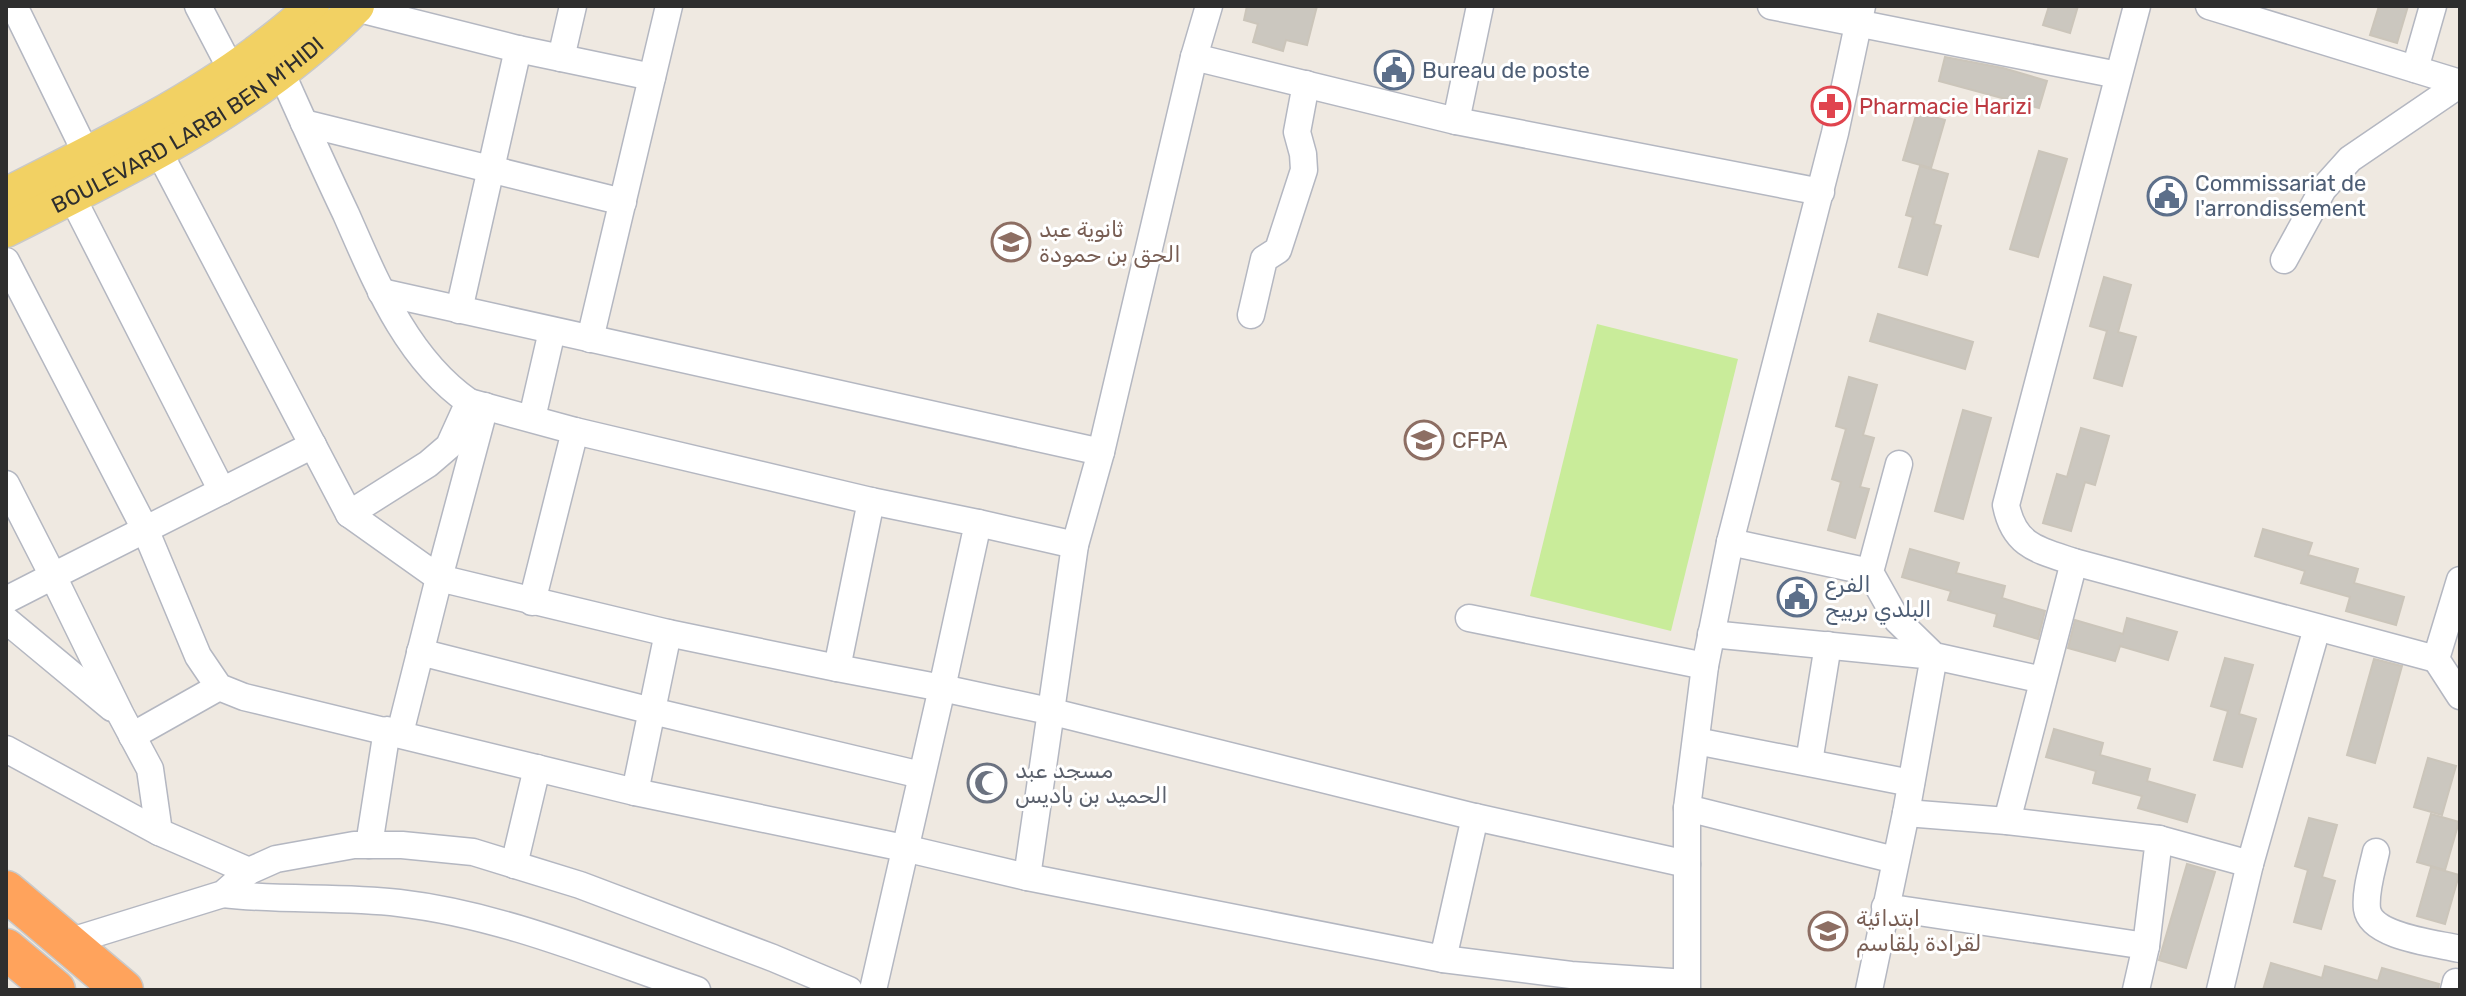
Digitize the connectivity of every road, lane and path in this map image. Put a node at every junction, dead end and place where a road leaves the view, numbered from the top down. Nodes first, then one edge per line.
1 (14, 6) edge
2 (198, 6) edge
3 (312, 6) edge
4 (573, 6) edge
5 (669, 6) edge
6 (1209, 6) edge
7 (1480, 6) edge
8 (1771, 6) edge
9 (2137, 6) edge
10 (2209, 6) edge
11 (2433, 6) edge
12 (356, 7) edge
13 (1859, 15) edge
14 (518, 49) junction
15 (1194, 57) junction
16 (561, 58) junction
17 (2415, 69) junction
18 (232, 71) junction
19 (282, 74) junction
20 (2118, 75) junction
21 (652, 77) junction
22 (1306, 84) junction
23 (2460, 84) edge
24 (1456, 121) junction
25 (304, 123) junction
26 (152, 137) junction
27 (86, 153) junction
28 (491, 169) junction
29 (1821, 192) junction
30 (6, 195) edge
31 (72, 197) junction
32 (623, 202) junction
33 (6, 230) edge
34 (2284, 260) dead end
35 (6, 261) edge
36 (381, 292) junction
37 (459, 310) junction
38 (1251, 315) dead end
39 (552, 331) junction
40 (590, 339) junction
41 (477, 404) junction
42 (532, 418) junction
43 (575, 431) junction
44 (313, 445) junction
45 (1101, 452) junction
46 (1899, 464) dead end
47 (6, 484) edge
48 (222, 491) junction
49 (871, 501) junction
50 (349, 514) junction
51 (978, 523) junction
52 (145, 529) junction
53 (1730, 542) junction
54 (1075, 545) junction
55 (2074, 562) junction
56 (1870, 572) junction
57 (53, 576) junction
58 (439, 578) junction
59 (2460, 580) edge
60 (6, 600) edge
61 (532, 602) junction
62 (1469, 618) dead end
63 (6, 620) edge
64 (2317, 628) junction
65 (668, 633) junction
66 (1711, 634) junction
67 (1828, 645) junction
68 (420, 652) junction
69 (1934, 656) junction
70 (2436, 659) junction
71 (1705, 666) junction
72 (837, 668) junction
73 (2043, 680) junction
74 (219, 687) junction
75 (942, 688) junction
76 (2460, 696) edge
77 (652, 711) junction
78 (1049, 711) junction
79 (126, 726) junction
80 (394, 732) junction
81 (1696, 741) junction
82 (6, 749) edge
83 (1809, 762) junction
84 (537, 768) junction
85 (921, 775) junction
86 (1911, 783) junction
87 (635, 792) junction
88 (1687, 808) junction
89 (1906, 813) junction
90 (1475, 817) junction
91 (2007, 821) junction
92 (159, 832) junction
93 (2159, 839) junction
94 (369, 845) junction
95 (904, 848) junction
96 (2376, 852) dead end
97 (1895, 860) junction
98 (1687, 864) junction
99 (2250, 864) junction
100 (514, 865) junction
101 (249, 871) junction
102 (1027, 877) junction
103 (6, 891) edge
104 (223, 894) junction
105 (1885, 907) junction
106 (68, 942) junction
107 (2146, 946) junction
108 (6, 949) edge
109 (2460, 949) edge
110 (1443, 959) junction
111 (1686, 987) edge
112 (55, 990) edge
113 (123, 990) edge
114 (697, 990) edge
115 (849, 990) edge
116 (873, 990) edge
117 (1869, 990) edge
118 (2136, 990) edge
119 (2220, 990) edge

1 - 27 street
2 - 18 street
3 - 18 main road
4 - 16 street
5 - 21 street
6 - 15 street
7 - 24 street
8 - 13 street
9 - 20 street
10 - 17 street
11 - 17 street
12 - 14 street
12 - 19 main road, BOULEVARD LARBI BEN M'HIDI
13 - 20 street
13 - 29 street
14 - 16 street
14 - 28 street
15 - 22 street
15 - 45 street
16 - 21 street
17 - 23 street
18 - 26 main road
19 - 25 street
19 - 26 main road, BOULEVARD LARBI BEN M'HIDI
20 - 55 street
21 - 32 street
22 - 24 street
22 - 38 street
23 - 34 street
24 - 29 street
25 - 28 street
25 - 36 street
26 - 27 main road
26 - 31 main road, BOULEVARD LARBI BEN M'HIDI
26 - 44 street
27 - 30 main road
28 - 32 street
28 - 37 street
29 - 53 street
31 - 33 main road, BOULEVARD LARBI BEN M'HIDI
31 - 48 street
32 - 40 street
35 - 52 street
36 - 37 street
36 - 41 street
37 - 39 street
39 - 40 street
39 - 42 street
40 - 45 street
41 - 42 street
41 - 50 street
41 - 58 street
42 - 43 street
43 - 49 street
43 - 61 street
44 - 48 street
44 - 50 street
45 - 54 street
46 - 56 street
47 - 57 street
48 - 52 street
49 - 51 street
49 - 72 street
50 - 58 street
51 - 54 street
51 - 75 street
52 - 57 street
52 - 74 street
53 - 56 street
53 - 66 street
54 - 78 street
55 - 64 street
55 - 73 street
56 - 69 street
57 - 60 street
57 - 79 street
58 - 61 street
58 - 68 street
59 - 70 street
61 - 65 street
62 - 71 street
63 - 79 street
64 - 70 street
64 - 99 street
65 - 72 street
65 - 77 street
66 - 67 street
66 - 71 street
67 - 69 street
67 - 83 street
68 - 77 street
68 - 80 street
69 - 73 street
69 - 86 street
70 - 76 street
71 - 81 street
72 - 75 street
73 - 91 street
74 - 79 street
74 - 80 street
75 - 78 street
75 - 85 street
77 - 85 street
77 - 87 street
78 - 90 street
78 - 102 street
79 - 92 street
80 - 84 street
80 - 94 street
81 - 83 street
81 - 88 street
82 - 92 street
83 - 86 street
84 - 87 street
84 - 100 street
85 - 95 street
86 - 89 street
87 - 95 street
88 - 97 street
88 - 98 street
89 - 91 street
89 - 97 street
90 - 98 street
90 - 110 street
91 - 93 street
92 - 101 street
93 - 99 street
93 - 107 street
94 - 100 street
94 - 101 street
95 - 102 street
95 - 116 street
96 - 109 street
97 - 105 street
98 - 111 street
99 - 119 street
100 - 115 street
101 - 104 street
102 - 110 street
103 - 106 highway
104 - 106 street
104 - 114 street
105 - 107 street
105 - 117 street
106 - 113 highway
107 - 118 street
108 - 112 highway
110 - 111 street

